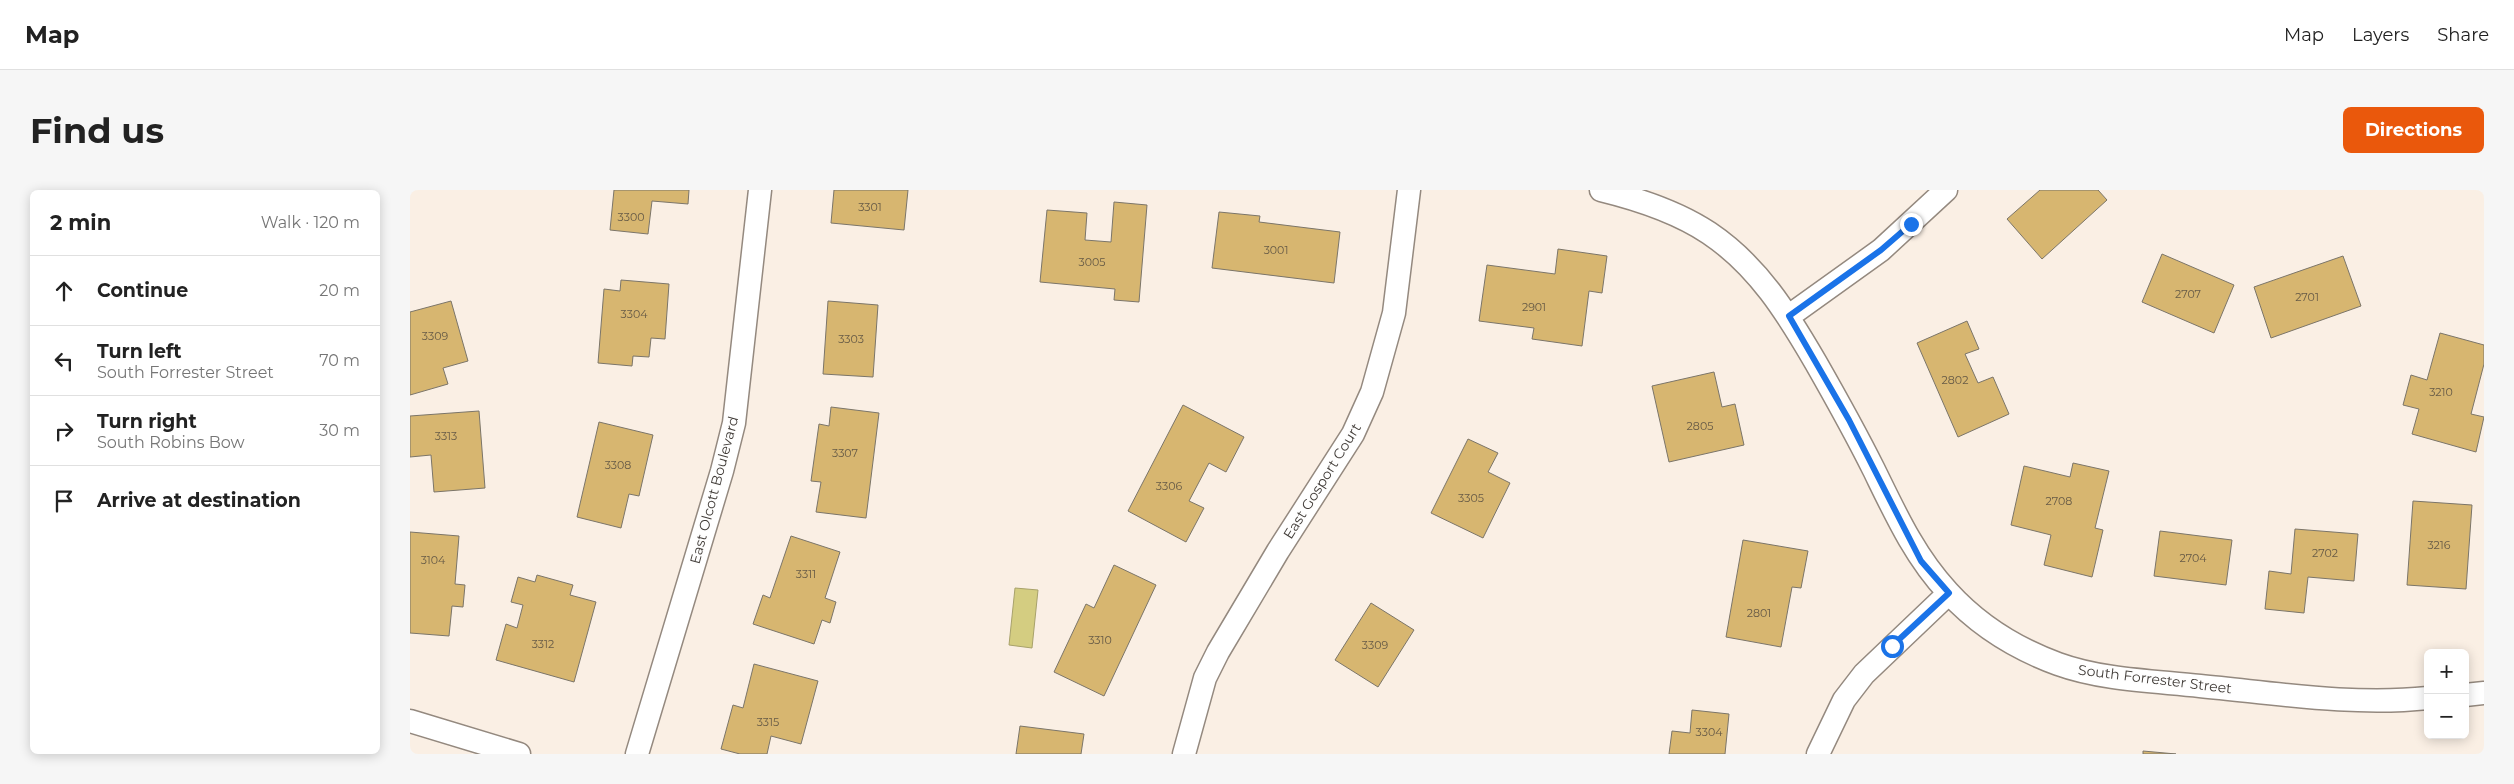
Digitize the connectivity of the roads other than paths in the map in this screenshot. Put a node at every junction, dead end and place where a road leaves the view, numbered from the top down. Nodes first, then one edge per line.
1 (760, 190) edge
2 (1409, 190) edge
3 (1601, 190) edge
4 (1946, 190) edge
5 (1789, 316) junction
6 (1949, 593) junction
7 (2484, 693) edge
8 (2469, 695) edge
9 (2424, 698) edge
10 (410, 721) edge
11 (519, 754) edge
12 (637, 754) edge
13 (1184, 754) edge
14 (1818, 754) edge

1 - 12 street, East Olcott Boulevard
2 - 13 street, East Gosport Court
3 - 5 street, South Forrester Street
4 - 5 street
5 - 6 street, South Forrester Street
6 - 9 street, South Forrester Street
6 - 14 street
7 - 8 street
10 - 11 street

